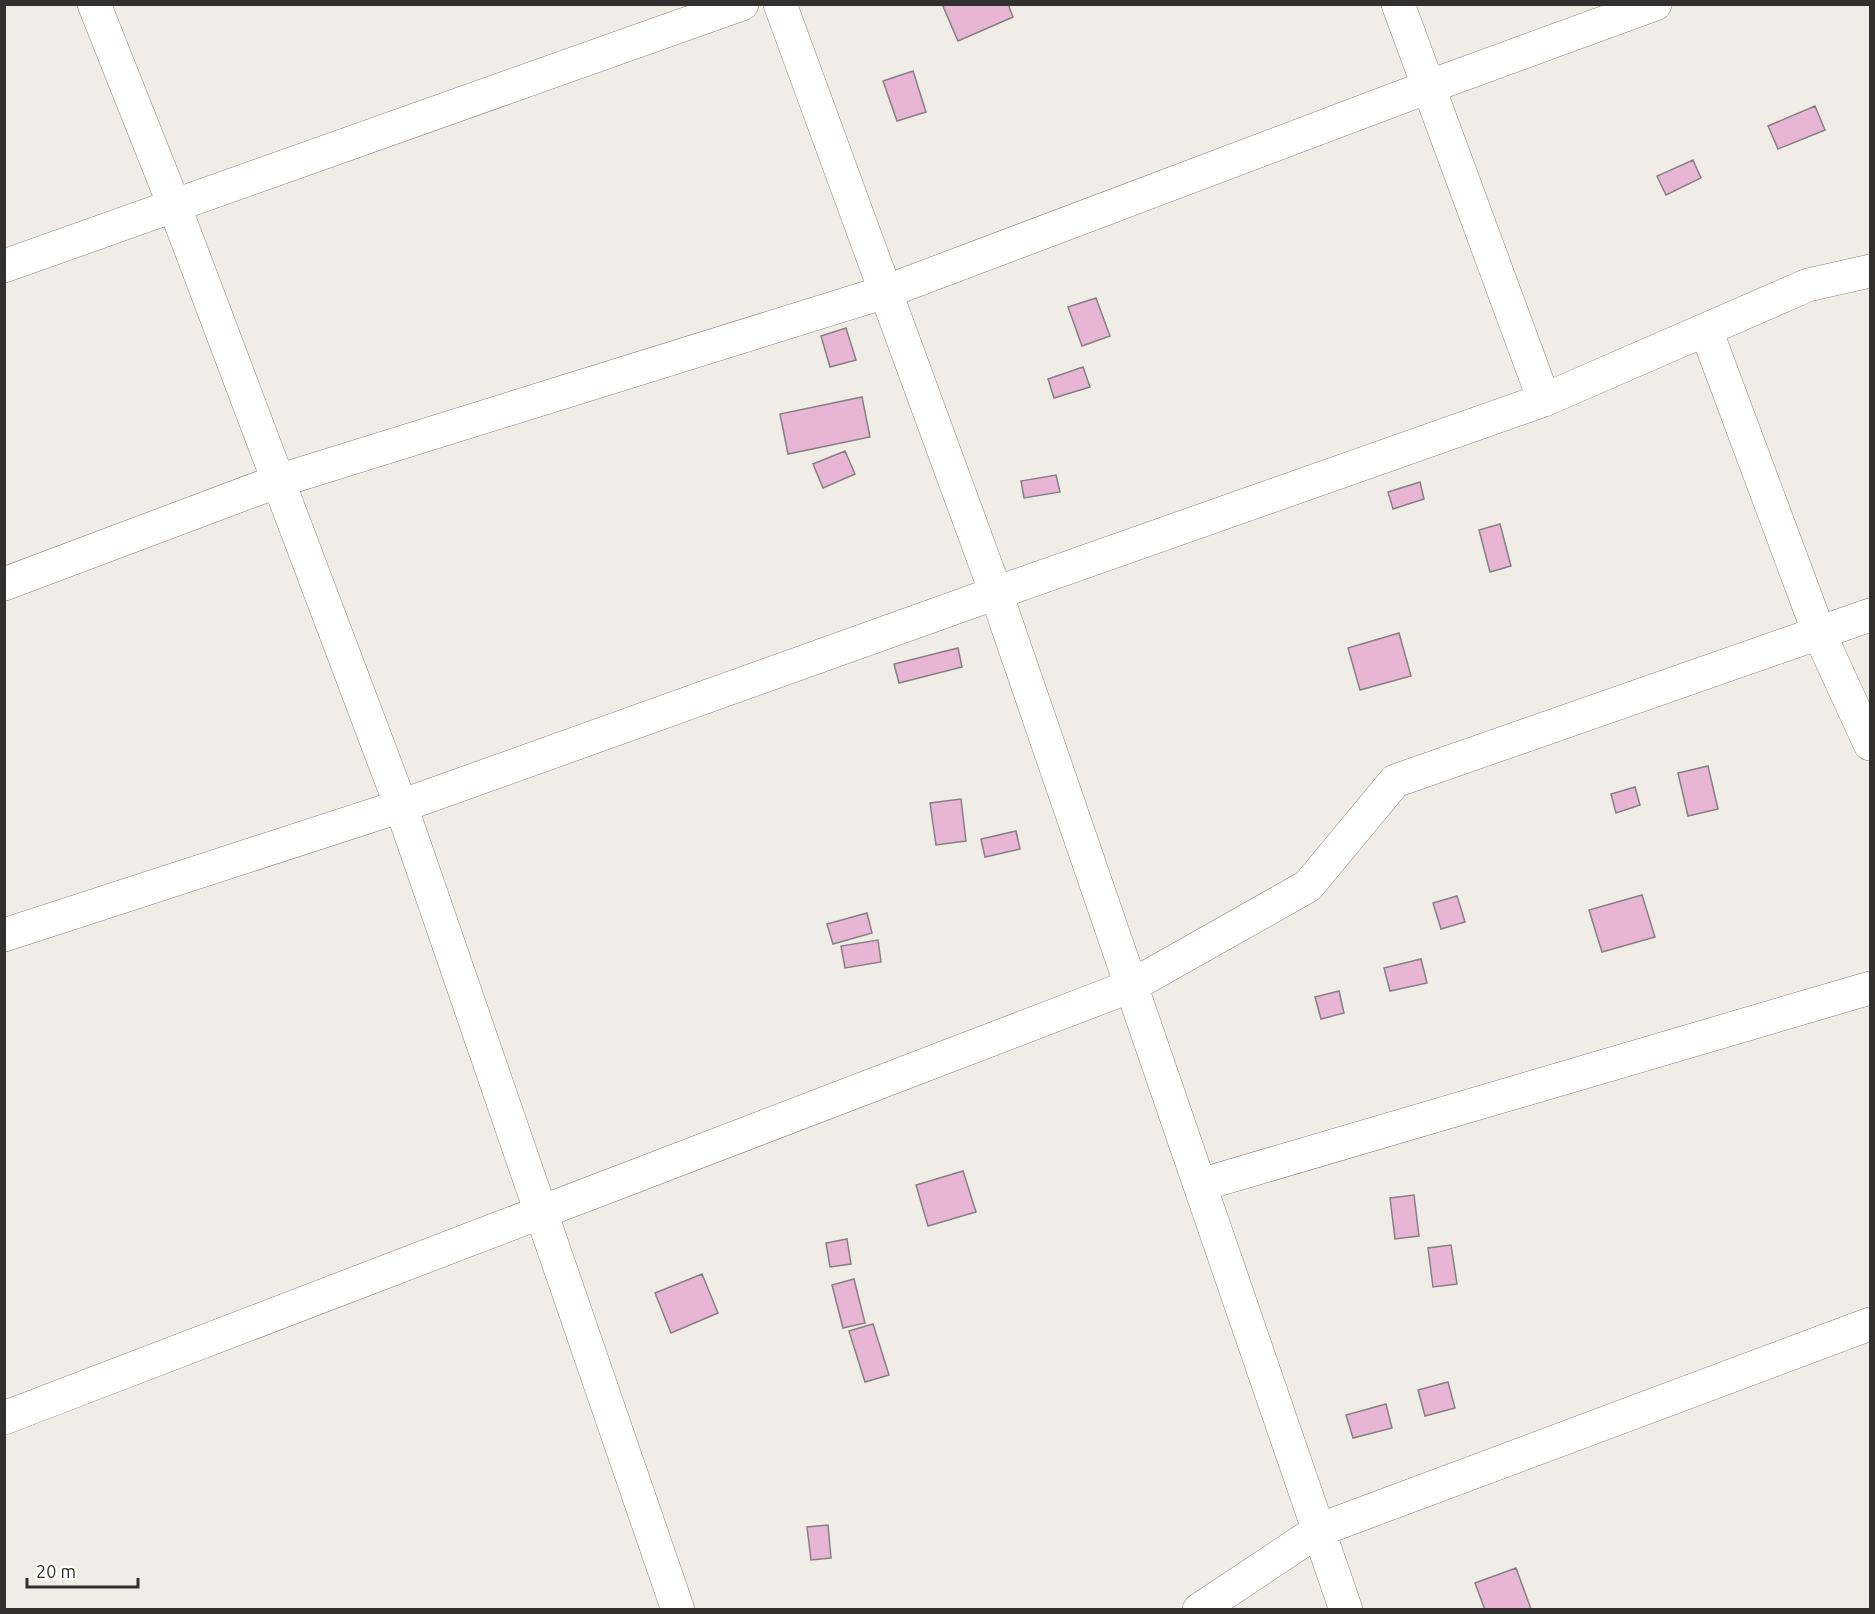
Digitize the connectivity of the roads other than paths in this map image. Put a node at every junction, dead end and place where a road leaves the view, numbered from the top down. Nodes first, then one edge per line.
1 (94, 4) edge
2 (742, 4) edge
3 (780, 4) edge
4 (1398, 4) edge
5 (1655, 4) edge
6 (1428, 87) junction
7 (174, 205) junction
8 (4, 266) edge
9 (1870, 271) edge
10 (885, 292) junction
11 (1706, 330) junction
12 (1544, 400) junction
13 (278, 481) junction
14 (4, 584) edge
15 (996, 593) junction
16 (1870, 615) edge
17 (1819, 633) junction
18 (1870, 744) edge
19 (401, 806) junction
20 (4, 935) edge
21 (1131, 986) junction
22 (1870, 988) edge
23 (1200, 1185) junction
24 (541, 1211) junction
25 (1870, 1324) edge
26 (4, 1418) edge
27 (1319, 1530) junction
28 (678, 1610) edge
29 (1199, 1610) edge
30 (1346, 1610) edge

1 - 7 street
2 - 7 street
3 - 10 street
4 - 6 street
5 - 6 street
6 - 10 street
6 - 12 street
7 - 8 street
7 - 13 street
9 - 11 street
10 - 13 street
10 - 15 street
11 - 12 street
11 - 17 street
12 - 15 street
13 - 14 street
13 - 19 street
15 - 19 street
15 - 21 street
16 - 17 street
17 - 18 street
17 - 21 street
19 - 20 street
19 - 24 street
21 - 23 street
21 - 24 street
22 - 23 street
23 - 27 street
24 - 26 street
24 - 28 street
25 - 27 street
27 - 29 street
27 - 30 street

